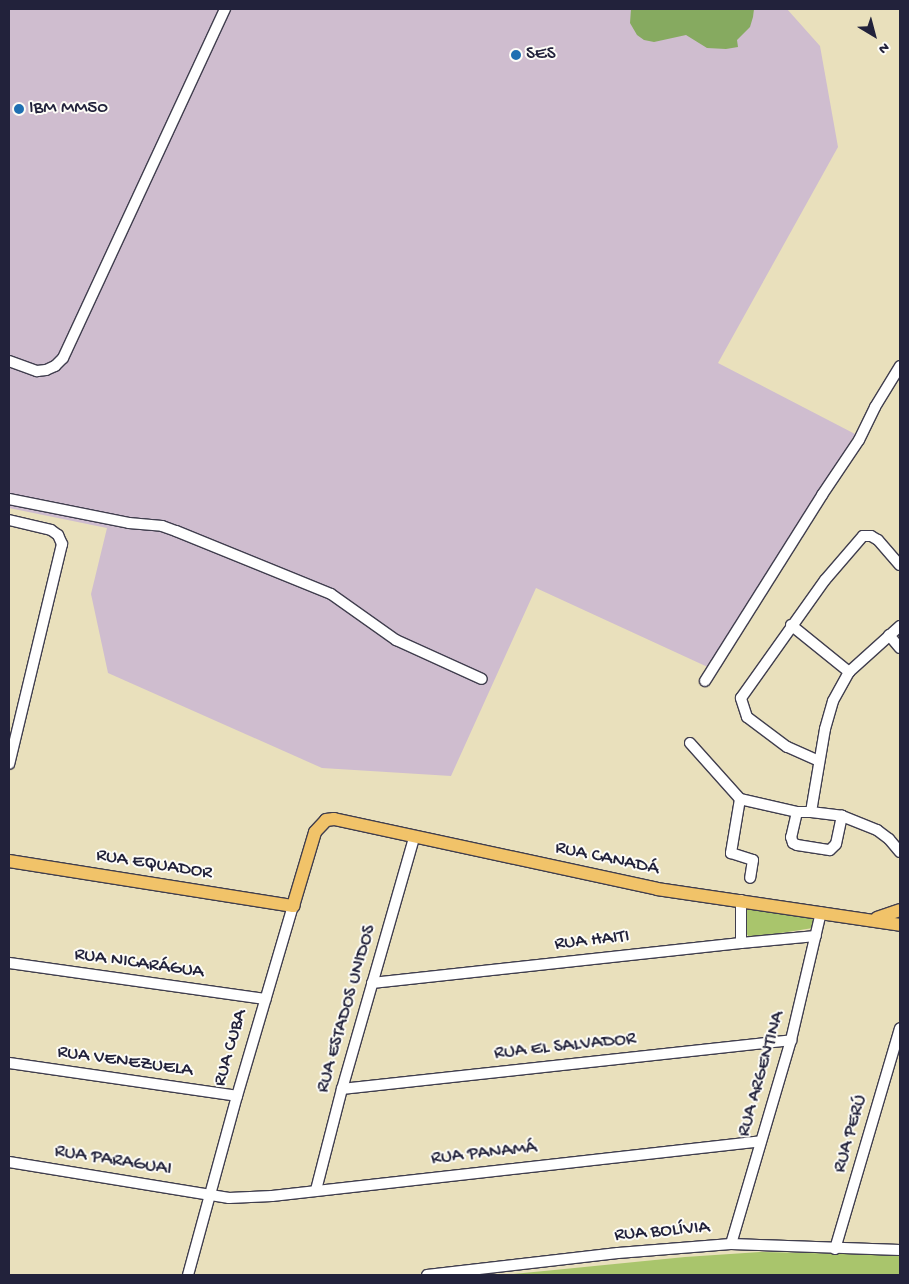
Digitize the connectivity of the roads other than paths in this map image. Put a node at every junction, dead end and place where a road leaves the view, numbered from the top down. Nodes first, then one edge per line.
1 (225, 9) edge
2 (9, 361) edge
3 (900, 366) edge
4 (9, 498) edge
5 (9, 520) edge
6 (900, 565) edge
7 (791, 625) junction
8 (900, 626) edge
9 (889, 636) junction
10 (900, 648) edge
11 (849, 672) junction
12 (482, 679) dead end
13 (705, 681) dead end
14 (690, 743) dead end
15 (819, 760) junction
16 (9, 764) edge
17 (740, 799) junction
18 (797, 812) junction
19 (811, 812) junction
20 (842, 816) junction
21 (315, 832) joint
22 (414, 838) junction
23 (900, 852) edge
24 (9, 861) edge
25 (750, 878) dead end
26 (741, 900) junction
27 (293, 906) junction
28 (900, 910) edge
29 (821, 912) junction
30 (873, 919) junction
31 (900, 925) edge
32 (816, 936) junction
33 (741, 942) junction
34 (9, 963) edge
35 (372, 984) junction
36 (264, 999) junction
37 (900, 1028) edge
38 (791, 1040) junction
39 (9, 1063) edge
40 (342, 1089) junction
41 (236, 1096) junction
42 (760, 1141) junction
43 (9, 1162) edge
44 (316, 1190) junction
45 (212, 1194) junction
46 (731, 1244) junction
47 (836, 1250) junction
48 (900, 1250) edge
49 (188, 1275) edge
50 (428, 1275) edge

1 - 2 street
3 - 13 street
4 - 12 street
5 - 16 street
6 - 7 street
7 - 11 street
7 - 15 street
8 - 9 street
9 - 10 street
9 - 11 street
11 - 15 street
14 - 17 street
15 - 19 street
17 - 18 street
17 - 25 street
18 - 19 street
18 - 20 street
19 - 20 street
20 - 23 street
21 - 22 main road, RUA CANADÁ
21 - 27 main road, RUA CUBA
22 - 26 main road, RUA CANADÁ
22 - 35 street, RUA ESTADOS UNIDOS
24 - 27 main road, RUA EQUADOR
26 - 29 main road, RUA CANADÁ
26 - 33 street
27 - 36 street, RUA CUBA
28 - 30 main road
29 - 30 main road, RUA CANADÁ
29 - 32 street, RUA ARGENTINA
30 - 31 main road, RUA CANADÁ
32 - 33 street, RUA HAITI
32 - 38 street, RUA ARGENTINA
33 - 35 street, RUA HAITI
34 - 36 street, RUA NICARÁGUA
35 - 40 street, RUA ESTADOS UNIDOS
36 - 41 street, RUA CUBA
37 - 47 street, RUA PERÚ
38 - 40 street, RUA EL SALVADOR
38 - 42 street, RUA ARGENTINA
39 - 41 street, RUA VENEZUELA
40 - 44 street, RUA ESTADOS UNIDOS
41 - 45 street, RUA CUBA
42 - 44 street, RUA PANAMÁ
42 - 46 street, RUA ARGENTINA
43 - 45 street, RUA PARAGUAI
44 - 45 street, RUA PANAMÁ
45 - 49 street, RUA CUBA
46 - 47 street, RUA BOLÍVIA
46 - 50 street, RUA BOLÍVIA
47 - 48 street, RUA BOLÍVIA

